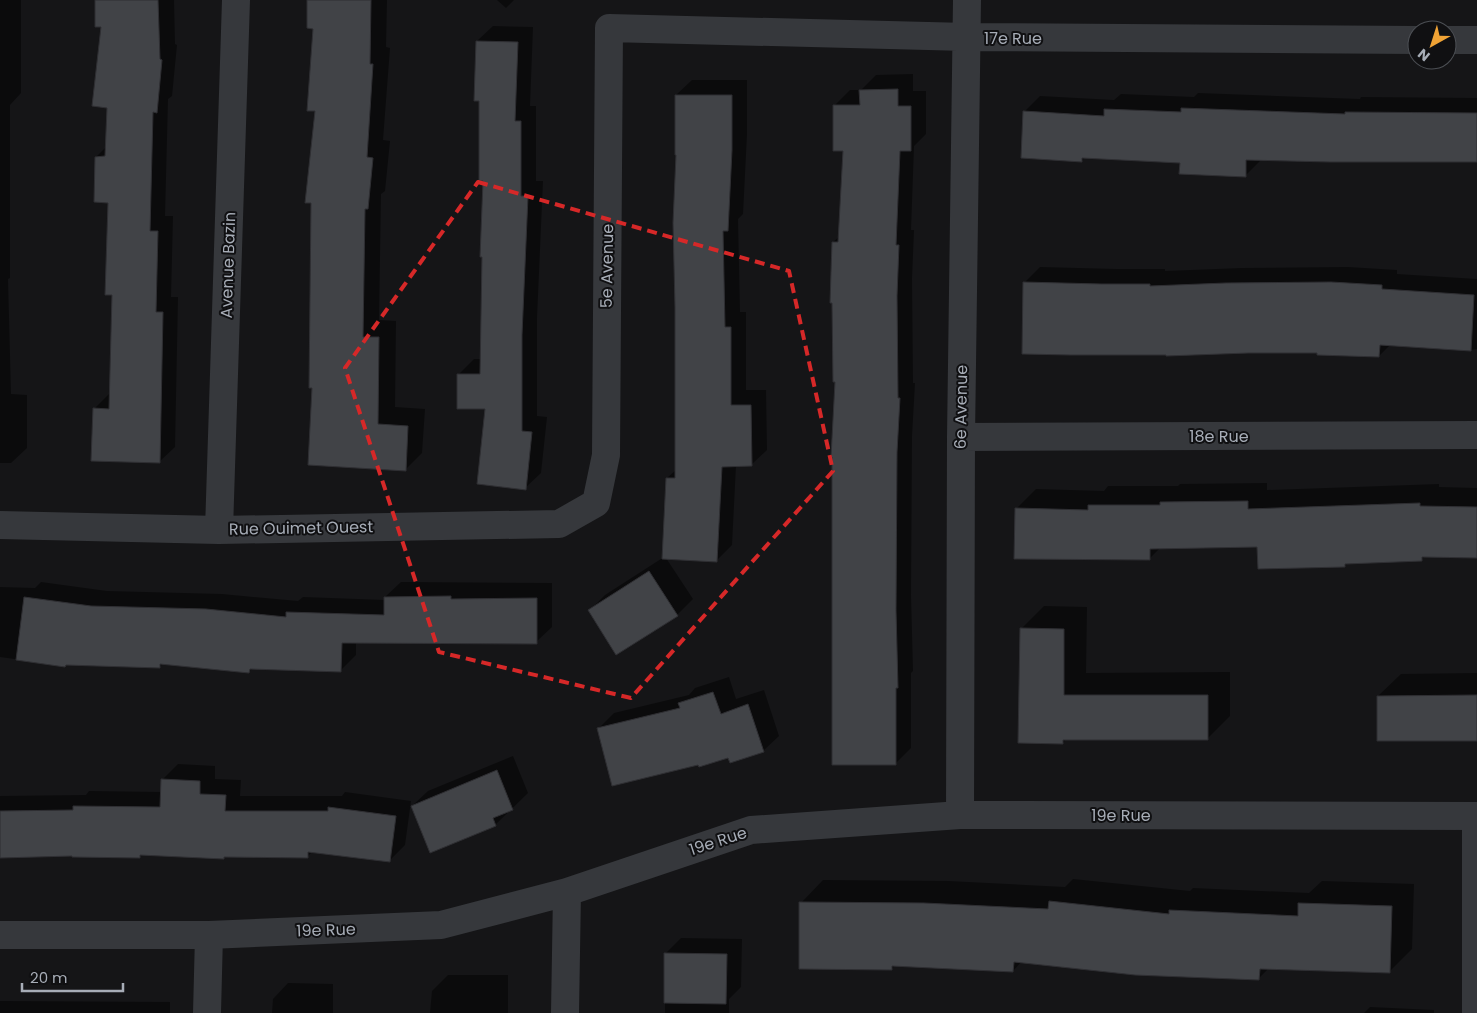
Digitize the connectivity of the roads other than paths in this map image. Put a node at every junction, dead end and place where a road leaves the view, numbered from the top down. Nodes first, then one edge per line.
1 (236, 0) edge
2 (967, 0) edge
3 (610, 28) joint
4 (966, 37) junction
5 (1407, 40) edge
6 (1457, 40) edge
7 (1477, 40) edge
8 (1477, 434) edge
9 (960, 437) junction
10 (596, 504) joint
11 (0, 525) edge
12 (219, 530) junction
13 (960, 815) junction
14 (1476, 816) edge
15 (567, 892) junction
16 (0, 935) edge
17 (209, 935) junction
18 (207, 1013) edge
19 (565, 1013) edge
20 (1476, 1013) edge

1 - 12 street, Avenue Bazin
2 - 4 street, 6e Avenue
3 - 4 street, 17e Rue
3 - 10 street, 5e Avenue
4 - 5 street, 17e Rue
4 - 9 street, 6e Avenue
6 - 7 street
8 - 9 street, 18e Rue
9 - 13 street, 6e Avenue
10 - 12 street, Rue Ouimet Ouest
11 - 12 street, Rue Ouimet Ouest
13 - 14 street, 19e Rue
13 - 15 street, 19e Rue
14 - 20 street
15 - 17 street, 19e Rue
15 - 19 street
16 - 17 street, 19e Rue
17 - 18 street

